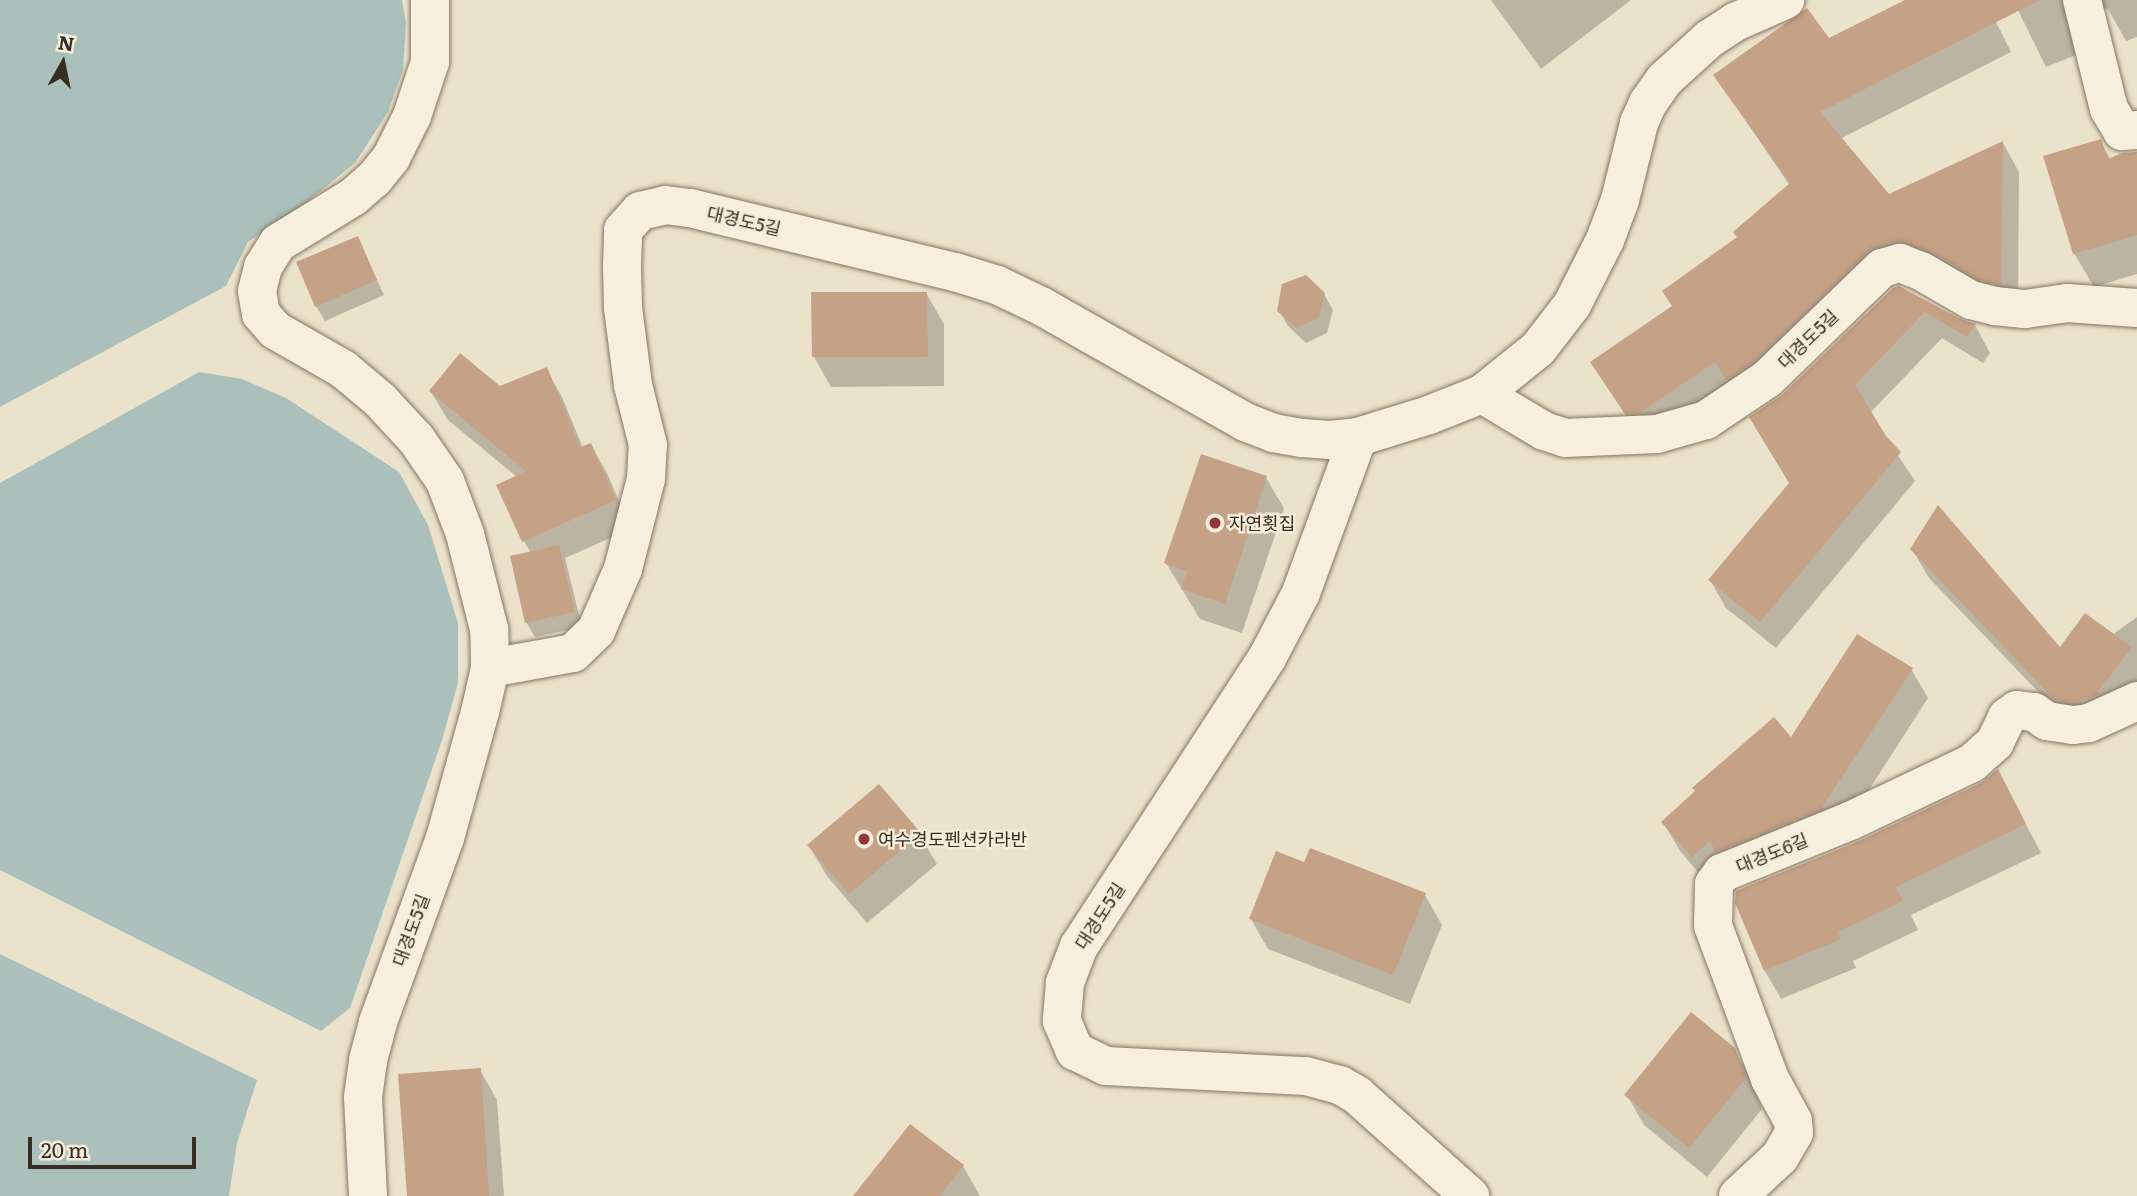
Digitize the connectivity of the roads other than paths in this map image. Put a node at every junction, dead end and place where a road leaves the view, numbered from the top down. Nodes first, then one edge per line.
1 (430, 0) edge
2 (1785, 0) edge
3 (2082, 0) edge
4 (2137, 130) edge
5 (2137, 308) edge
6 (1482, 394) junction
7 (1358, 437) junction
8 (489, 668) junction
9 (2137, 701) edge
10 (368, 1196) edge
11 (1470, 1196) edge
12 (1738, 1196) edge

1 - 8 street, 대경도5길
2 - 6 street, 대경도5길
3 - 4 street
5 - 6 street, 대경도5길
6 - 7 street, 대경도5길
7 - 8 street, 대경도5길
7 - 11 street, 대경도5길
8 - 10 street, 대경도5길
9 - 12 street, 대경도6길

